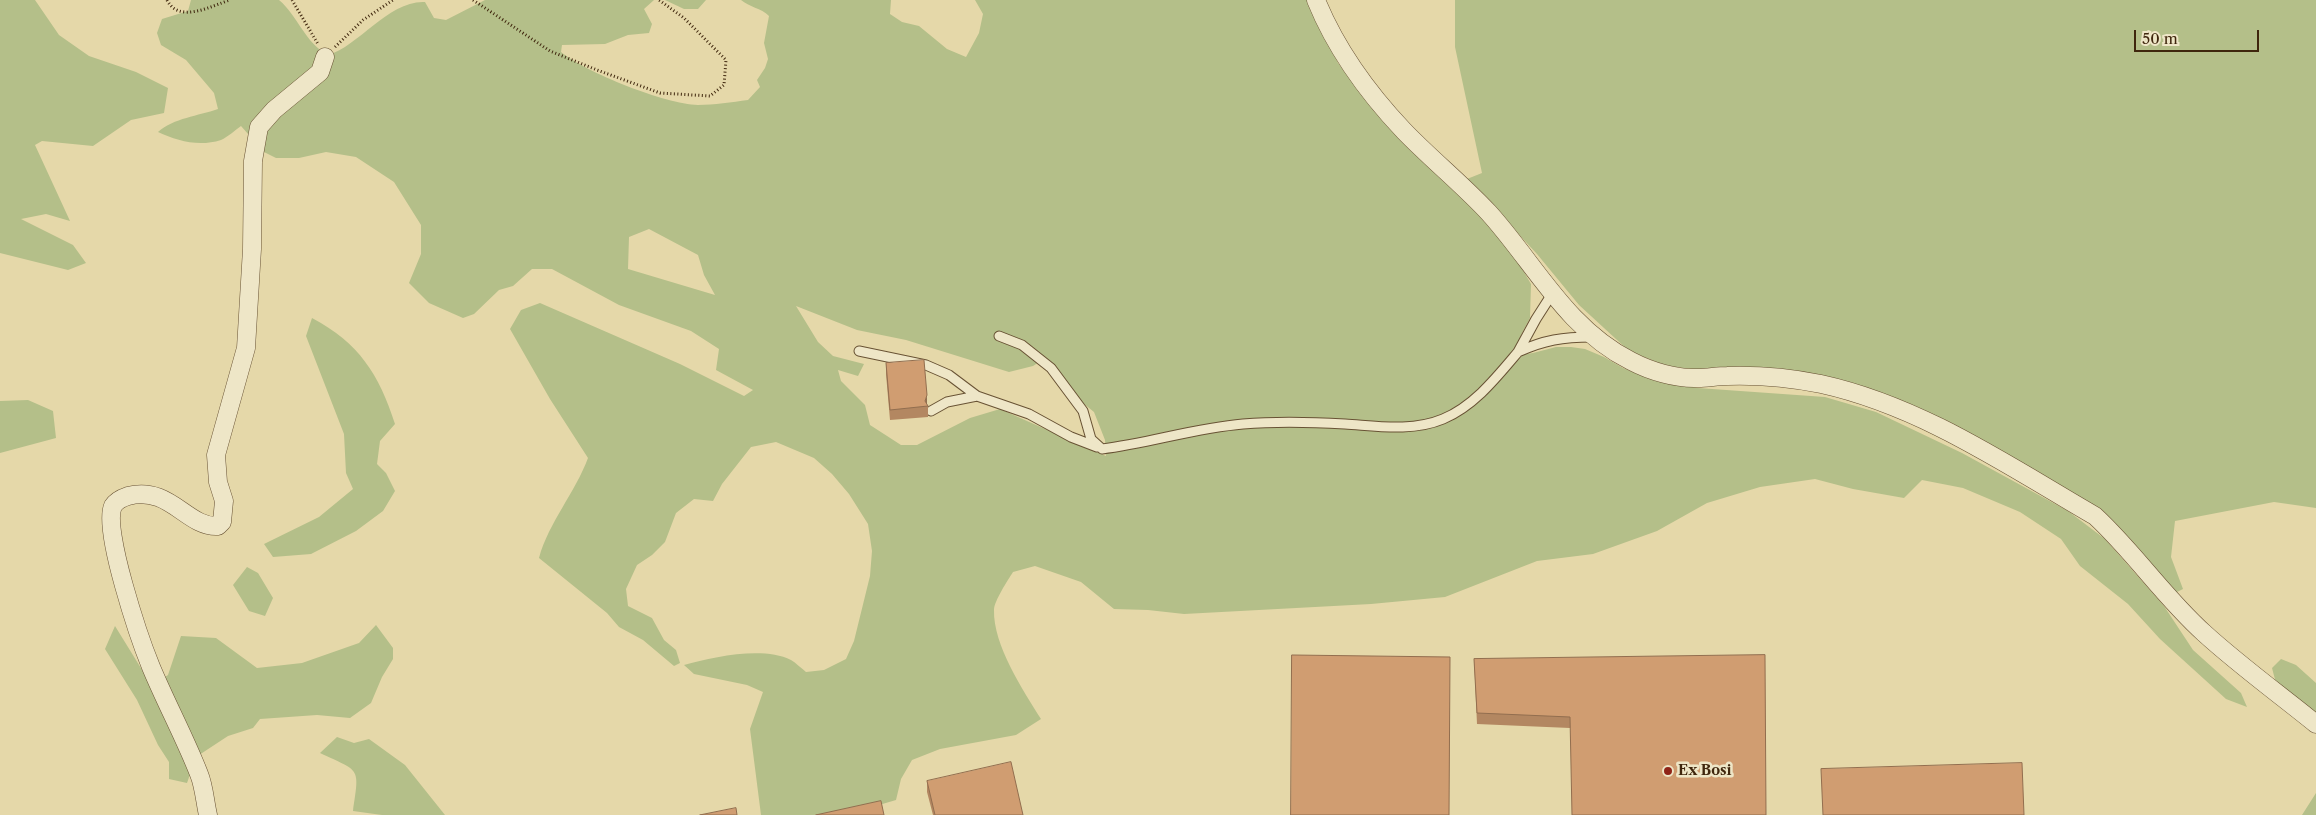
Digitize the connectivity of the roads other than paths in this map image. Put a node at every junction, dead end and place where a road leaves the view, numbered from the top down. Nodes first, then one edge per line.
1 (1316, 0) edge
2 (325, 57) road end
3 (1552, 294) junction
4 (999, 336) dead end
5 (1592, 336) junction
6 (859, 351) dead end
7 (1518, 352) junction
8 (977, 396) junction
9 (931, 410) dead end
10 (1102, 449) junction
11 (2316, 724) edge
12 (208, 815) edge

1 - 3 street
2 - 12 street
3 - 5 street
3 - 7 lane
4 - 10 lane
5 - 7 lane
5 - 11 street
6 - 8 lane
7 - 10 lane
8 - 9 lane
8 - 10 lane

